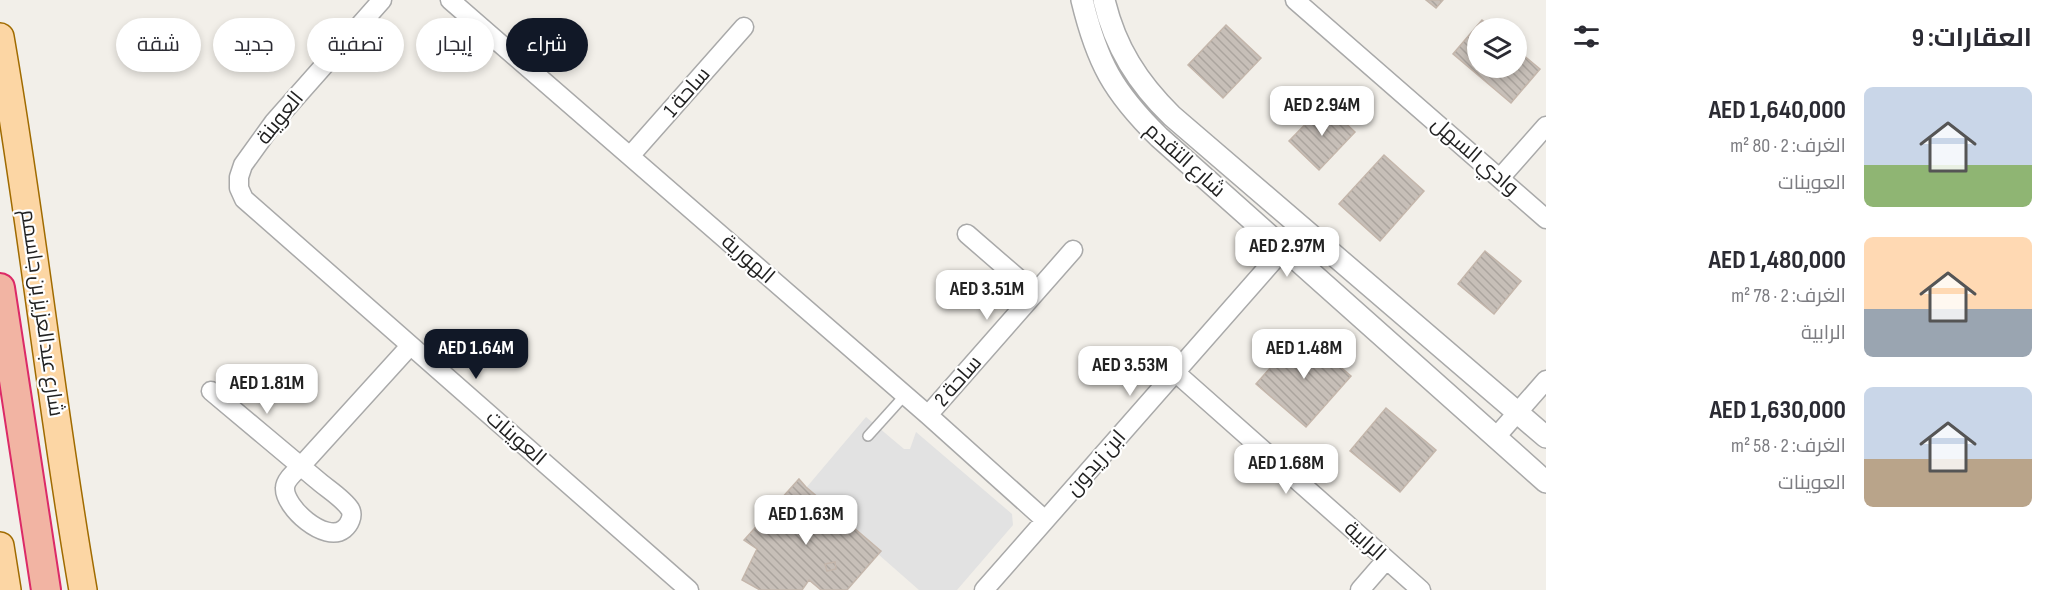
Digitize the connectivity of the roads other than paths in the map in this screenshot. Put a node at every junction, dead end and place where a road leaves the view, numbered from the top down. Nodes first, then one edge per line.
1 (382, 0) edge
2 (450, 0) edge
3 (1082, 0) edge
4 (1104, 0) edge
5 (1295, 0) edge
6 (744, 27) dead end
7 (0, 37) edge
8 (1546, 126) edge
9 (630, 156) junction
10 (1500, 178) junction
11 (239, 188) joint
12 (1546, 219) edge
13 (1303, 227) junction
14 (967, 234) dead end
15 (1284, 249) junction
16 (1073, 250) dead end
17 (0, 288) edge
18 (1035, 293) junction
19 (410, 346) junction
20 (1175, 372) junction
21 (1546, 380) edge
22 (211, 391) dead end
23 (905, 395) junction
24 (1518, 412) junction
25 (928, 415) junction
26 (868, 436) dead end
27 (1546, 437) edge
28 (1496, 438) junction
29 (1546, 482) edge
30 (1045, 520) junction
31 (0, 546) edge
32 (1386, 560) junction
33 (7, 590) edge
34 (46, 590) edge
35 (83, 590) edge
36 (689, 590) edge
37 (984, 590) edge
38 (1360, 590) edge
39 (1421, 590) edge

1 - 11 street, العوينة
2 - 9 street, الهورية
3 - 15 street, شارع التقدم
4 - 13 street, شارع التقدم
5 - 10 street, وادي السهل
6 - 9 street, ساحة 1
7 - 35 main road, شارع عبدالعزيز بن جاسمم
8 - 10 street
9 - 23 street, الهورية
10 - 12 street, وادي السهل
11 - 19 street, العوينات
13 - 15 street, ابن زيدون
13 - 24 street, شارع التقدم
14 - 18 street
15 - 20 street, ابن زيدون
15 - 28 street, شارع التقدم
16 - 18 street, ساحة 2
17 - 34 highway
18 - 25 street, ساحة 2
19 - 22 street
19 - 36 street, العوينات
20 - 30 street, ابن زيدون
20 - 32 street, الرابية
21 - 24 street
23 - 25 street, الهورية
23 - 26 lane
24 - 27 street, شارع التقدم
24 - 28 street
25 - 30 street, الهورية
28 - 29 street, شارع التقدم
30 - 37 street, ابن زيدون
31 - 33 main road
32 - 38 street
32 - 39 street, الرابية

